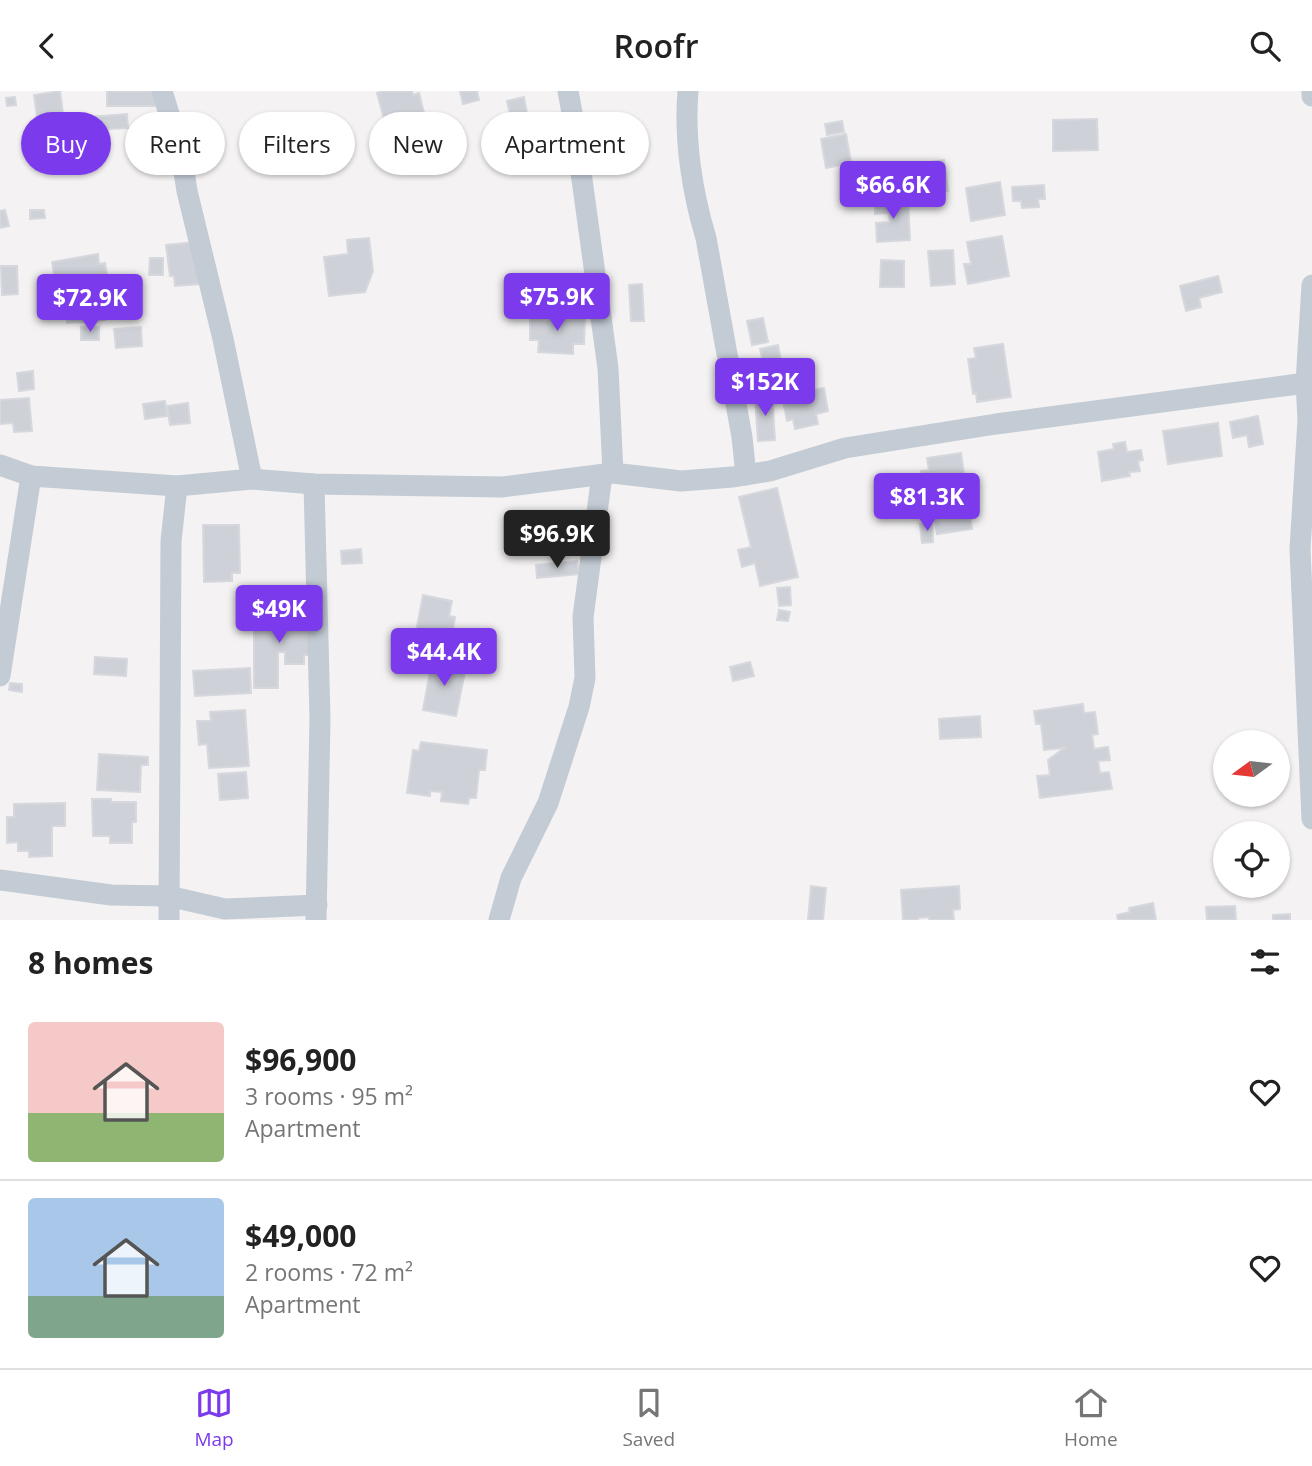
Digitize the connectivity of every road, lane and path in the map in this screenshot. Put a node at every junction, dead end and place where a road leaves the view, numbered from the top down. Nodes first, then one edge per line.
1 (162, 91) edge
2 (568, 91) edge
3 (688, 91) edge
4 (1312, 91) edge
5 (1312, 96) edge
6 (1312, 285) edge
7 (1308, 376) edge
8 (0, 465) edge
9 (608, 474) junction
10 (746, 475) junction
11 (31, 476) junction
12 (252, 479) junction
13 (314, 484) junction
14 (177, 486) junction
15 (0, 676) edge
16 (1312, 819) edge
17 (0, 880) edge
18 (167, 896) junction
19 (317, 913) edge
20 (169, 920) edge
21 (499, 920) edge

1 - 12 street
2 - 9 street
3 - 10 street
4 - 5 street
6 - 7 street
7 - 10 street
7 - 16 street
8 - 11 street
9 - 10 street
9 - 13 street
9 - 21 street
11 - 14 street
11 - 15 street
12 - 13 street
12 - 14 street
13 - 19 street
14 - 18 street
17 - 18 street
18 - 19 street
18 - 20 street

